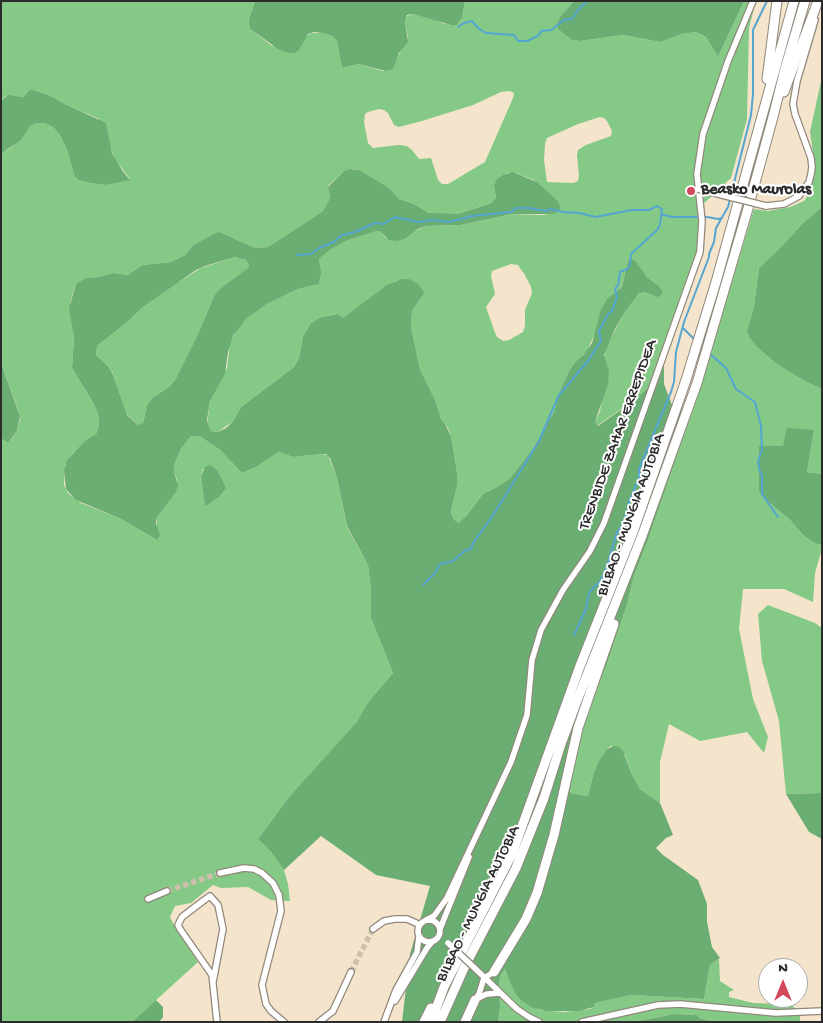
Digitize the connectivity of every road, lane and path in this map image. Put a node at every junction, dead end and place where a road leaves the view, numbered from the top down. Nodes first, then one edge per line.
1 (753, 1) edge
2 (777, 1) edge
3 (794, 1) edge
4 (805, 1) edge
5 (819, 1) edge
6 (767, 94) junction
7 (774, 117) junction
8 (698, 188) junction
9 (628, 572) junction
10 (473, 845) junction
11 (220, 873) tunnel mouth
12 (167, 891) tunnel mouth
13 (148, 899) dead end
14 (426, 920) junction
15 (416, 923) dead end
16 (373, 929) tunnel mouth
17 (440, 929) junction
18 (418, 936) junction
19 (434, 941) junction
20 (448, 943) junction
21 (351, 972) tunnel mouth
22 (494, 972) junction
23 (484, 977) junction
24 (213, 982) junction
25 (444, 987) junction
26 (500, 993) junction
27 (475, 1000) junction
28 (388, 1011) junction
29 (822, 1011) edge
30 (217, 1022) edge
31 (284, 1022) edge
32 (319, 1022) edge
33 (384, 1022) edge
34 (424, 1022) edge
35 (431, 1022) edge
36 (440, 1022) edge
37 (465, 1022) edge
38 (539, 1022) edge
39 (582, 1022) edge

1 - 8 street, TRENBIDE ZAHAR ERREPIDEA
2 - 6 highway
3 - 6 highway, BILBAO - MUNGIA AUTOBIA
4 - 7 highway, BILBAO - MUNGIA AUTOBIA
5 - 7 highway
5 - 8 street, bridge
6 - 25 highway, BILBAO - MUNGIA AUTOBIA
7 - 9 highway, BILBAO - MUNGIA AUTOBIA
8 - 10 street, TRENBIDE ZAHAR ERREPIDEA
9 - 22 highway
9 - 36 highway, BILBAO - MUNGIA AUTOBIA
10 - 14 street, TRENBIDE ZAHAR ERREPIDEA
10 - 17 street, TRENBIDE ZAHAR ERREPIDEA
11 - 31 street
12 - 13 street
14 - 17 street
14 - 18 street
15 - 16 street
17 - 19 street
17 - 20 street
18 - 19 street
18 - 28 street
19 - 20 street
19 - 28 street
20 - 23 street, bridge
21 - 32 street
22 - 23 street
22 - 26 street
23 - 26 street
23 - 27 street
24 - 24 street
24 - 30 street
25 - 34 highway
25 - 35 highway, BILBAO - MUNGIA AUTOBIA
26 - 27 street
26 - 38 street
27 - 37 highway
28 - 33 street
29 - 39 street

